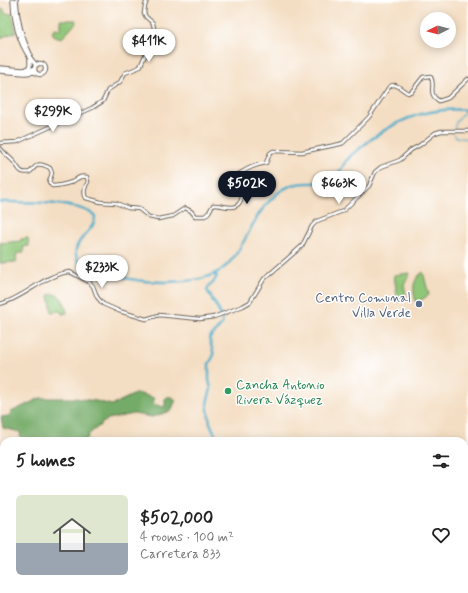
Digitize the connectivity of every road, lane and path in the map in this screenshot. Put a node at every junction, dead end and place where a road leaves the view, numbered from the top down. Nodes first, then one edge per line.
1 (15, 0) edge
2 (147, 0) edge
3 (30, 57) junction
4 (38, 64) junction
5 (0, 70) edge
6 (25, 70) junction
7 (35, 71) junction
8 (468, 80) edge
9 (468, 131) edge
10 (0, 143) edge
11 (0, 148) edge
12 (0, 304) edge

1 - 3 main road
1 - 4 main road
2 - 10 street
3 - 4 main road
3 - 6 main road
4 - 7 main road
4 - 7 main road
5 - 6 main road
5 - 7 main road
6 - 7 main road
8 - 11 street
9 - 12 street

